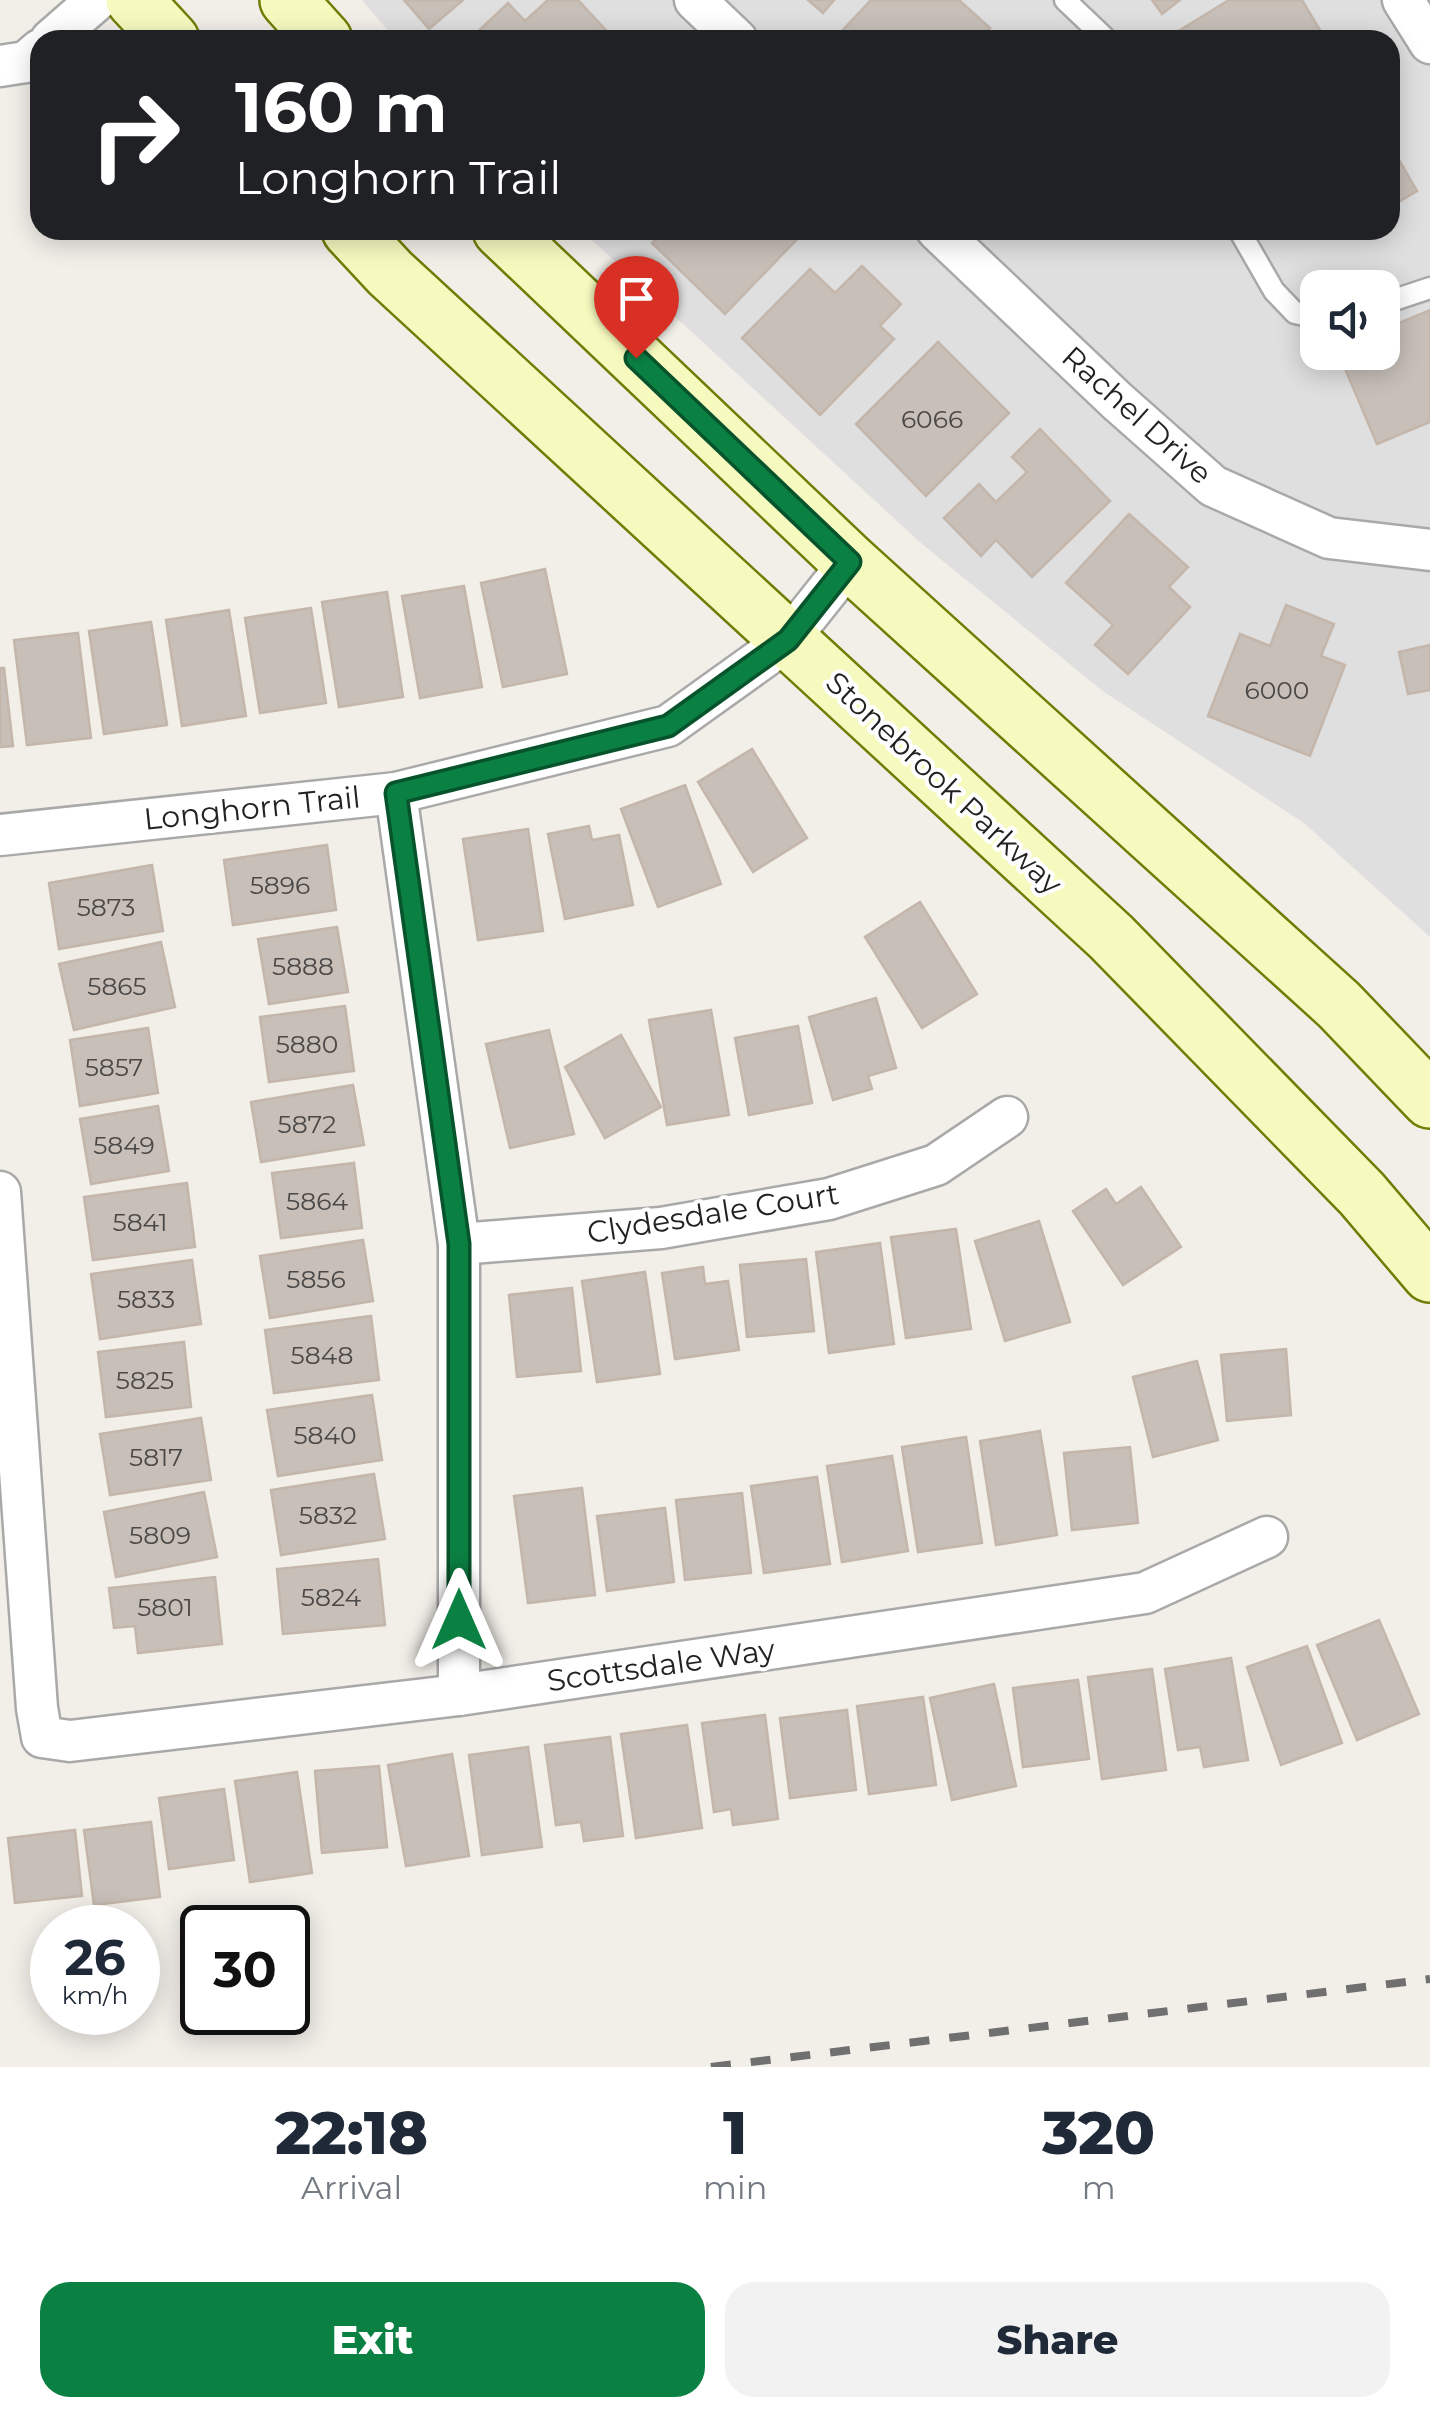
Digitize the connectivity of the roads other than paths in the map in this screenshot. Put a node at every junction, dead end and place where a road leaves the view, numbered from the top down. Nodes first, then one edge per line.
1 (97, 0) edge
2 (134, 0) edge
3 (288, 0) edge
4 (695, 0) edge
5 (1065, 0) edge
6 (1404, 0) edge
7 (62, 30) edge
8 (162, 30) edge
9 (315, 30) edge
10 (726, 30) edge
11 (1096, 30) edge
12 (1430, 42) edge
13 (30, 59) edge
14 (0, 66) edge
15 (359, 240) edge
16 (512, 240) edge
17 (949, 240) edge
18 (1245, 240) edge
19 (1430, 288) edge
20 (1400, 298) edge
21 (1300, 315) edge
22 (1430, 550) edge
23 (850, 562) junction
24 (788, 640) junction
25 (396, 793) junction
26 (0, 835) edge
27 (1430, 1100) edge
28 (1007, 1117) dead end
29 (0, 1192) edge
30 (459, 1244) junction
31 (1430, 1274) edge
32 (1267, 1537) dead end
33 (459, 1695) junction

1 - 7 street
2 - 8 main road
3 - 9 main road
4 - 10 street
5 - 11 lane
6 - 12 street
13 - 14 street
15 - 24 main road, Stonebrook Parkway
16 - 23 main road
17 - 22 street, Rachel Drive
18 - 21 lane
19 - 20 lane
23 - 24 street, Longhorn Trail
23 - 27 main road
24 - 25 street, Longhorn Trail
24 - 31 main road, Stonebrook Parkway
25 - 26 street, Longhorn Trail
25 - 30 street
28 - 30 street, Clydesdale Court
29 - 33 street, Scottsdale Way
30 - 33 street
32 - 33 street, Scottsdale Way

